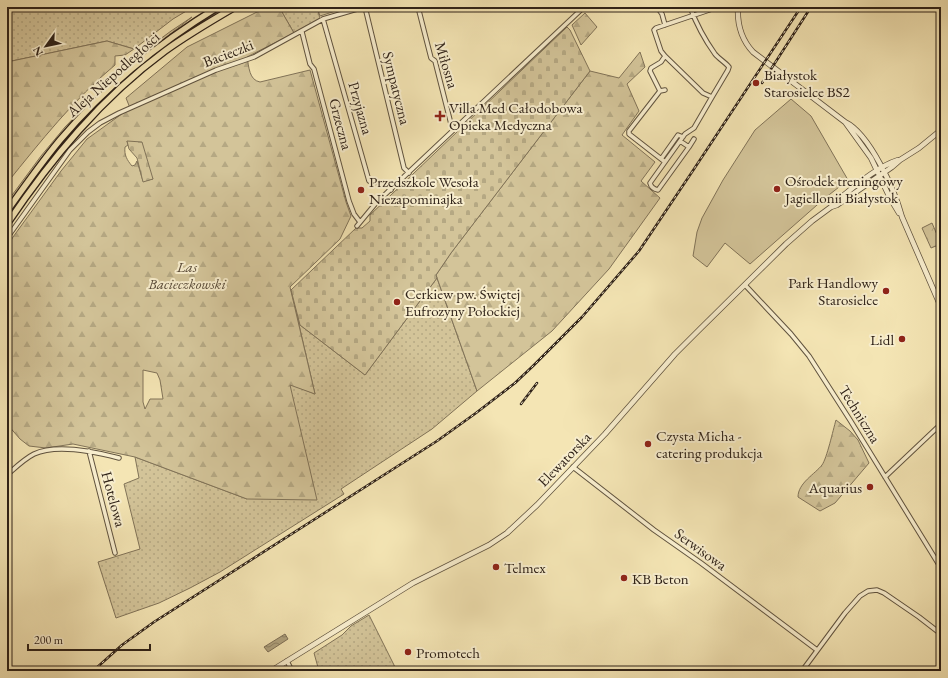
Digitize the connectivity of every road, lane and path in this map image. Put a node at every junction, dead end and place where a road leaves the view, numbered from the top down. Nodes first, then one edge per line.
1 (218, 7) edge
2 (234, 7) edge
3 (364, 7) edge
4 (418, 7) edge
5 (584, 7) edge
6 (656, 7) edge
7 (690, 7) edge
8 (718, 7) edge
9 (738, 7) edge
10 (693, 16) junction
11 (323, 19) junction
12 (665, 25) junction
13 (302, 32) junction
14 (665, 56) junction
15 (712, 97) junction
16 (454, 129) junction
17 (941, 130) edge
18 (683, 137) junction
19 (694, 139) dead end
20 (680, 141) junction
21 (688, 147) junction
22 (661, 159) junction
23 (665, 162) junction
24 (880, 171) junction
25 (409, 173) junction
26 (391, 190) junction
27 (7, 211) edge
28 (360, 222) junction
29 (7, 224) edge
30 (357, 226) dead end
31 (7, 238) edge
32 (745, 285) junction
33 (941, 307) edge
34 (941, 424) edge
35 (89, 451) junction
36 (119, 458) dead end
37 (573, 467) junction
38 (7, 475) edge
39 (885, 477) junction
40 (115, 553) dead end
41 (941, 567) edge
42 (941, 634) edge
43 (817, 650) junction
44 (287, 661) junction
45 (270, 671) edge
46 (292, 671) edge
47 (802, 671) edge

1 - 27 main road, Aleja Niepodległości
2 - 29 main road, Aleja Niepodległości
3 - 11 street, Bacieczki
3 - 25 street, Sympatyczna
4 - 16 street, Miłosna
5 - 16 street
6 - 12 street
7 - 10 street
8 - 10 street
9 - 24 street
10 - 12 street
10 - 15 street
11 - 13 street, Bacieczki
11 - 26 street, Przyjazna
12 - 14 street
13 - 28 street, Grzeczna
13 - 31 street, Bacieczki
14 - 15 street
14 - 22 street
15 - 18 street
16 - 25 street
17 - 24 street, Elewatorska
18 - 20 street
18 - 22 street
19 - 21 street
20 - 21 street
20 - 23 street
21 - 23 street
22 - 23 street
24 - 32 street, Elewatorska
24 - 33 street
25 - 26 street
26 - 28 street
28 - 30 street
32 - 37 street, Elewatorska
32 - 39 street, Techniczna
34 - 39 street
35 - 36 street, Hotelowa
35 - 38 street, Hotelowa
35 - 40 street, Hotelowa
37 - 43 street, Serwisowa
37 - 44 street, Elewatorska
39 - 41 street, Techniczna
42 - 43 street
43 - 47 street
44 - 45 street, Elewatorska
44 - 46 street

